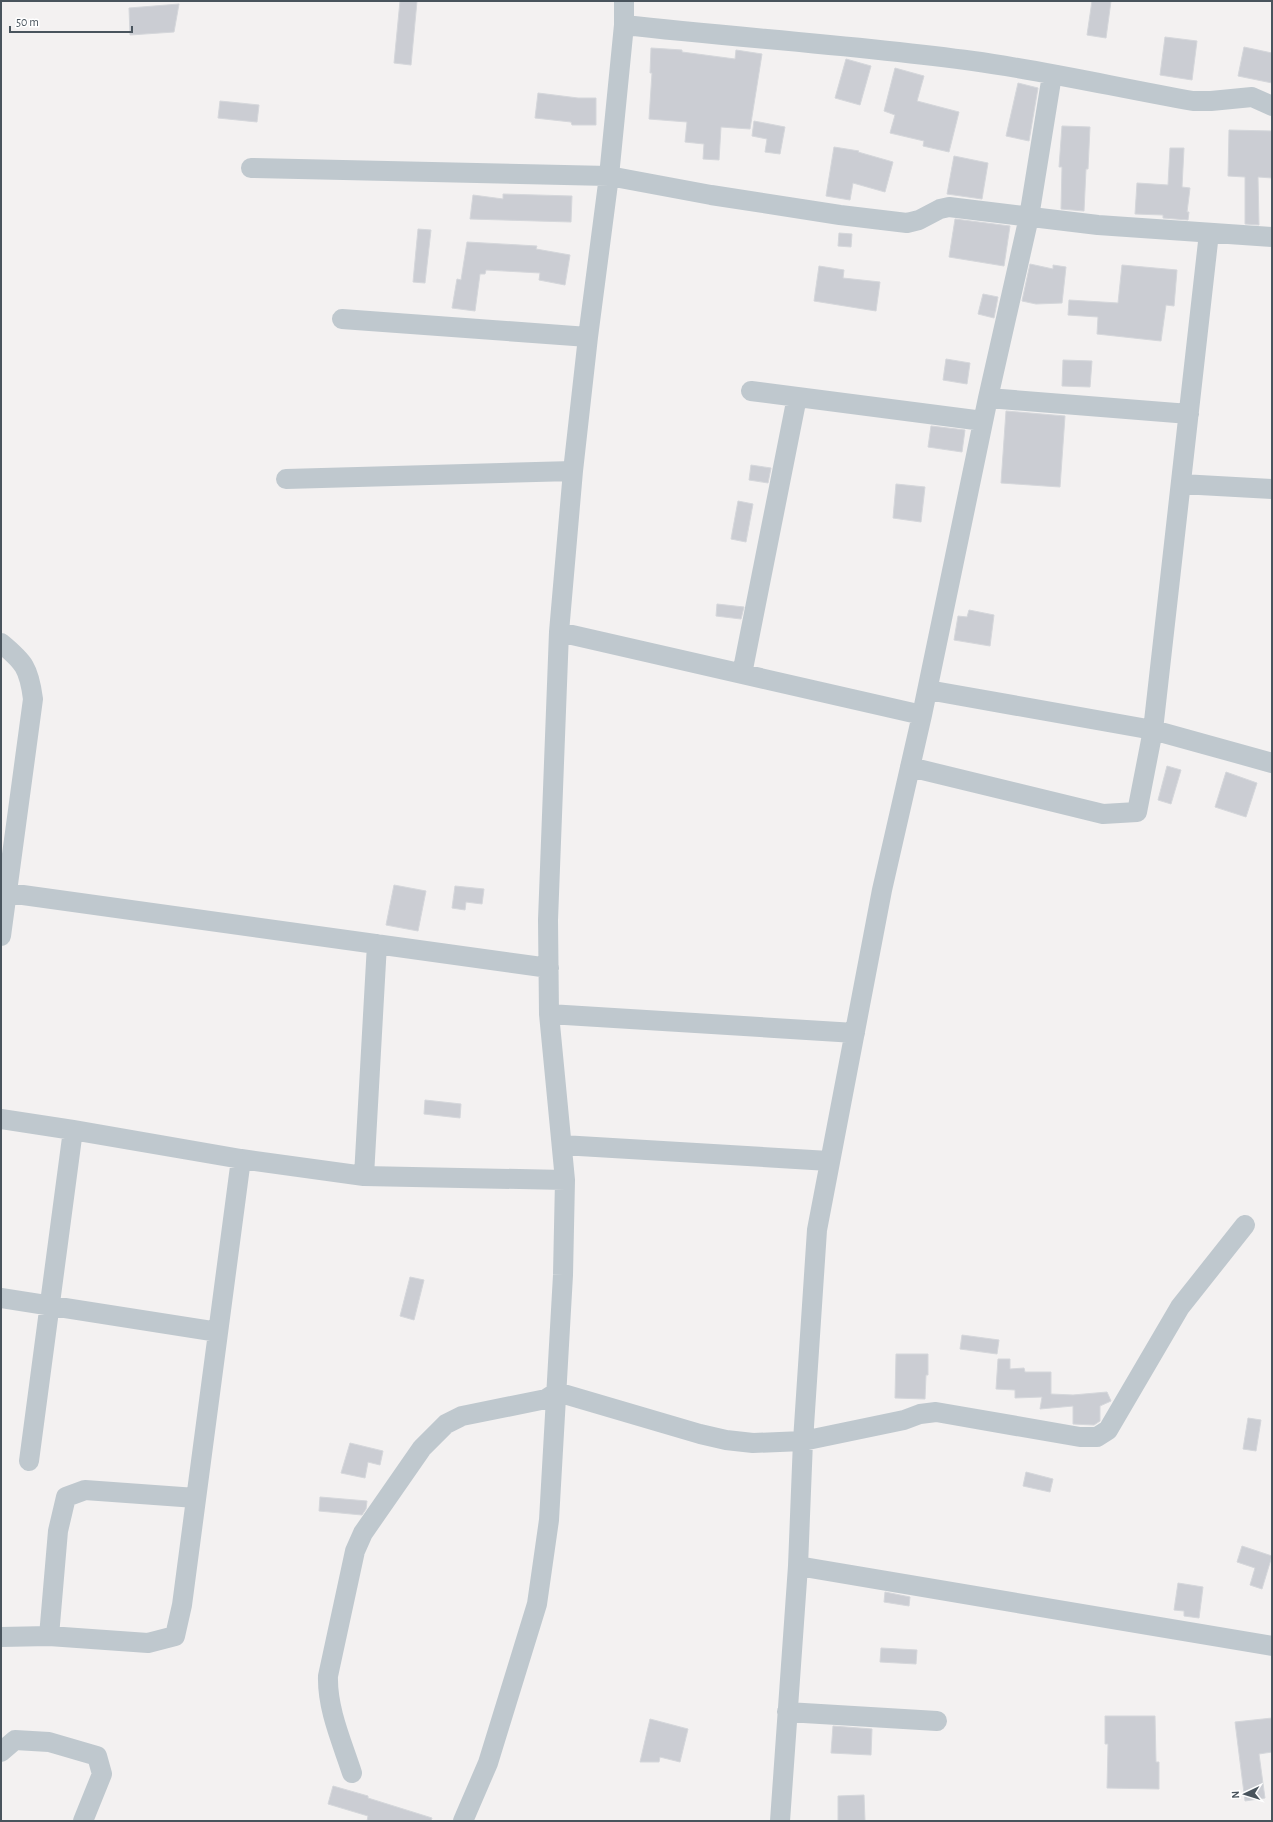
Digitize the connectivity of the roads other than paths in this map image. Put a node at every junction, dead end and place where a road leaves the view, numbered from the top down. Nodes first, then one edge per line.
1 (624, 1) edge
2 (624, 25) junction
3 (1052, 75) junction
4 (1272, 106) edge
5 (251, 168) dead end
6 (609, 176) junction
7 (1029, 217) junction
8 (1209, 234) junction
9 (1272, 237) edge
10 (342, 319) dead end
11 (588, 337) junction
12 (751, 391) dead end
13 (797, 397) junction
14 (988, 398) junction
15 (1189, 414) junction
16 (983, 421) junction
17 (574, 471) junction
18 (286, 479) dead end
19 (1181, 484) junction
20 (1272, 489) edge
21 (559, 632) junction
22 (1, 643) edge
23 (742, 674) junction
24 (928, 690) junction
25 (922, 715) junction
26 (1153, 730) junction
27 (1272, 763) edge
28 (910, 767) junction
29 (4, 892) edge
30 (1, 936) edge
31 (377, 944) junction
32 (549, 968) junction
33 (549, 1014) junction
34 (855, 1033) junction
35 (1, 1119) edge
36 (73, 1130) junction
37 (562, 1145) junction
38 (241, 1159) junction
39 (830, 1161) junction
40 (364, 1176) junction
41 (565, 1180) junction
42 (1245, 1225) dead end
43 (1, 1298) edge
44 (50, 1305) junction
45 (218, 1332) junction
46 (557, 1392) junction
47 (803, 1441) junction
48 (29, 1460) dead end
49 (196, 1498) junction
50 (798, 1566) junction
51 (49, 1636) junction
52 (1, 1637) edge
53 (1272, 1646) edge
54 (787, 1712) junction
55 (937, 1721) dead end
56 (1, 1752) edge
57 (352, 1773) dead end
58 (83, 1821) edge
59 (463, 1821) edge
60 (780, 1821) edge

1 - 2 street
2 - 3 street
2 - 6 street
3 - 4 street
3 - 7 street
5 - 6 street
6 - 7 street
6 - 11 street
7 - 8 street
7 - 14 street
8 - 9 street
8 - 15 street
10 - 11 street
11 - 17 street
12 - 13 street
13 - 16 street
13 - 23 street
14 - 15 street
14 - 16 street
15 - 19 street
16 - 24 street
17 - 18 street
17 - 21 street
19 - 20 street
19 - 26 street
21 - 23 street
21 - 32 street
22 - 29 street
23 - 25 street
24 - 25 street
24 - 26 street
25 - 28 street
26 - 27 street
26 - 28 street
28 - 34 street
29 - 30 street
29 - 31 street
31 - 32 street
31 - 40 street
32 - 33 street
33 - 34 street
33 - 37 street
34 - 39 street
35 - 36 street
36 - 38 street
36 - 44 street
37 - 39 street
37 - 41 street
38 - 40 street
38 - 45 street
39 - 47 street
40 - 41 street
41 - 46 street
42 - 47 street
43 - 44 street
44 - 45 street
44 - 48 street
45 - 49 street
46 - 47 street
46 - 57 street
46 - 59 street
47 - 50 street
49 - 51 street
49 - 51 street
50 - 53 street
50 - 54 street
51 - 52 street
54 - 55 street
54 - 60 street
56 - 58 street

